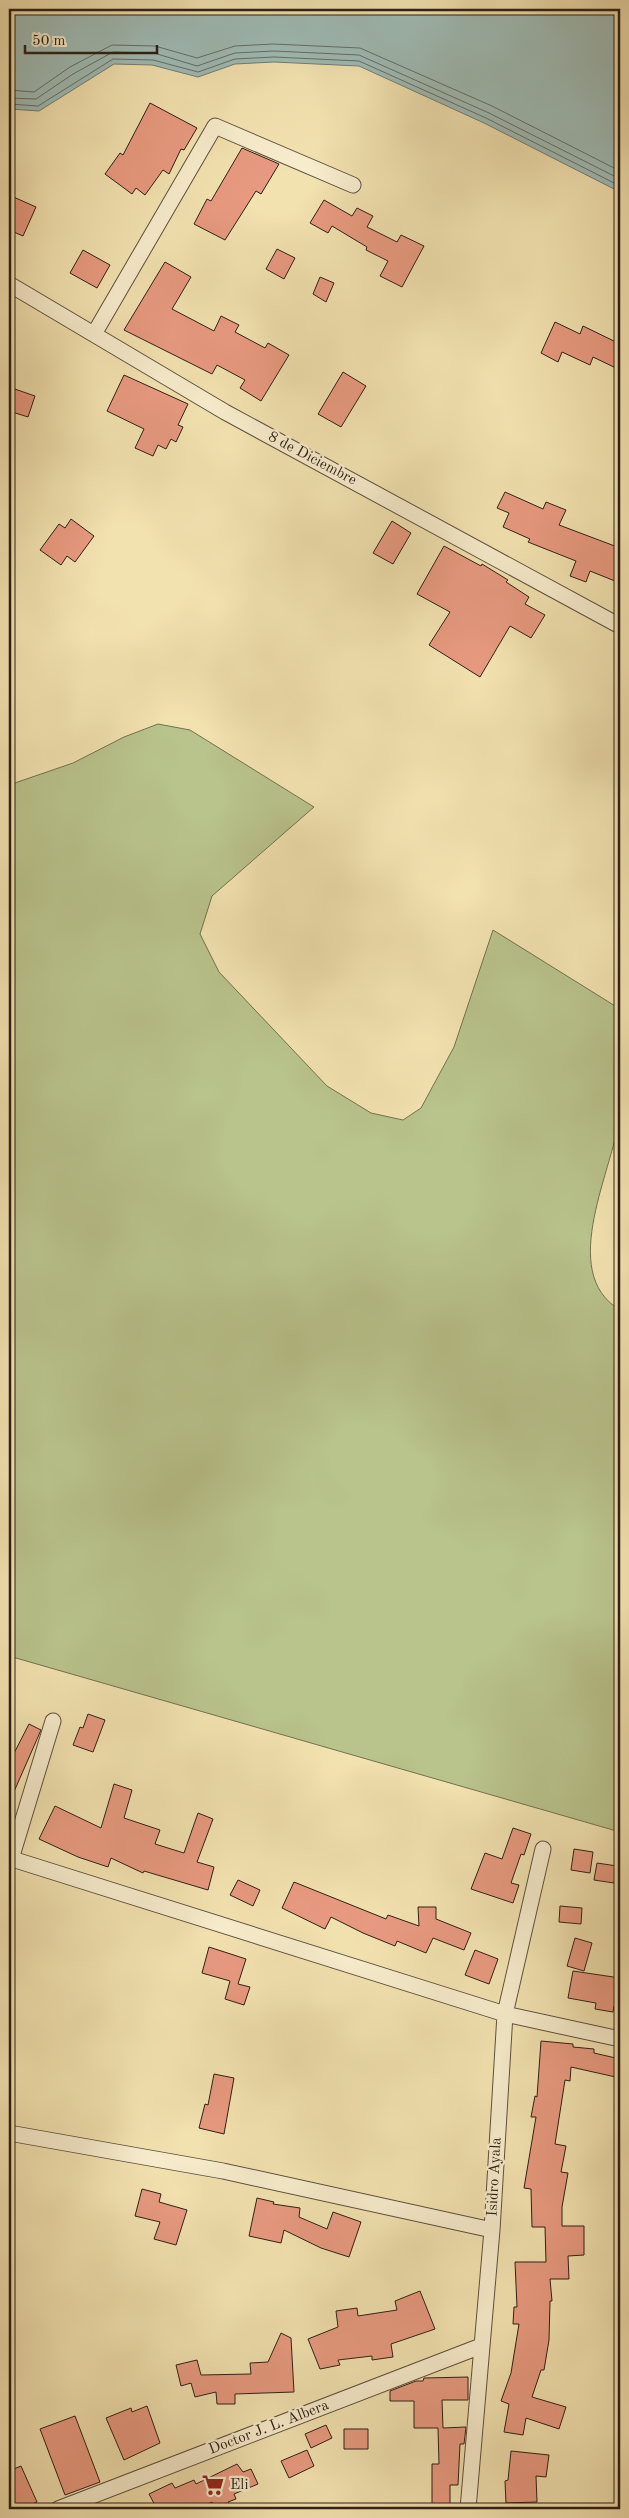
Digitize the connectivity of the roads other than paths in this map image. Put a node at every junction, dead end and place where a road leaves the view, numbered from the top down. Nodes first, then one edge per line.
1 (353, 185) dead end
2 (9, 284) edge
3 (94, 334) junction
4 (620, 626) edge
5 (53, 1722) dead end
6 (543, 1849) dead end
7 (10, 1858) edge
8 (505, 2014) junction
9 (620, 2039) edge
10 (9, 2133) edge
11 (492, 2230) junction
12 (481, 2346) junction
13 (58, 2509) edge
14 (468, 2509) edge

1 - 3 street
2 - 3 street, 8 de Diciembre
3 - 4 street, 8 de Diciembre
5 - 7 street
6 - 8 street, Isidro Ayala
7 - 8 street
8 - 9 street
8 - 11 street, Isidro Ayala
10 - 11 street
11 - 12 street, Isidro Ayala
12 - 13 street, Doctor J. L. Albera
12 - 14 street, Isidro Ayala

